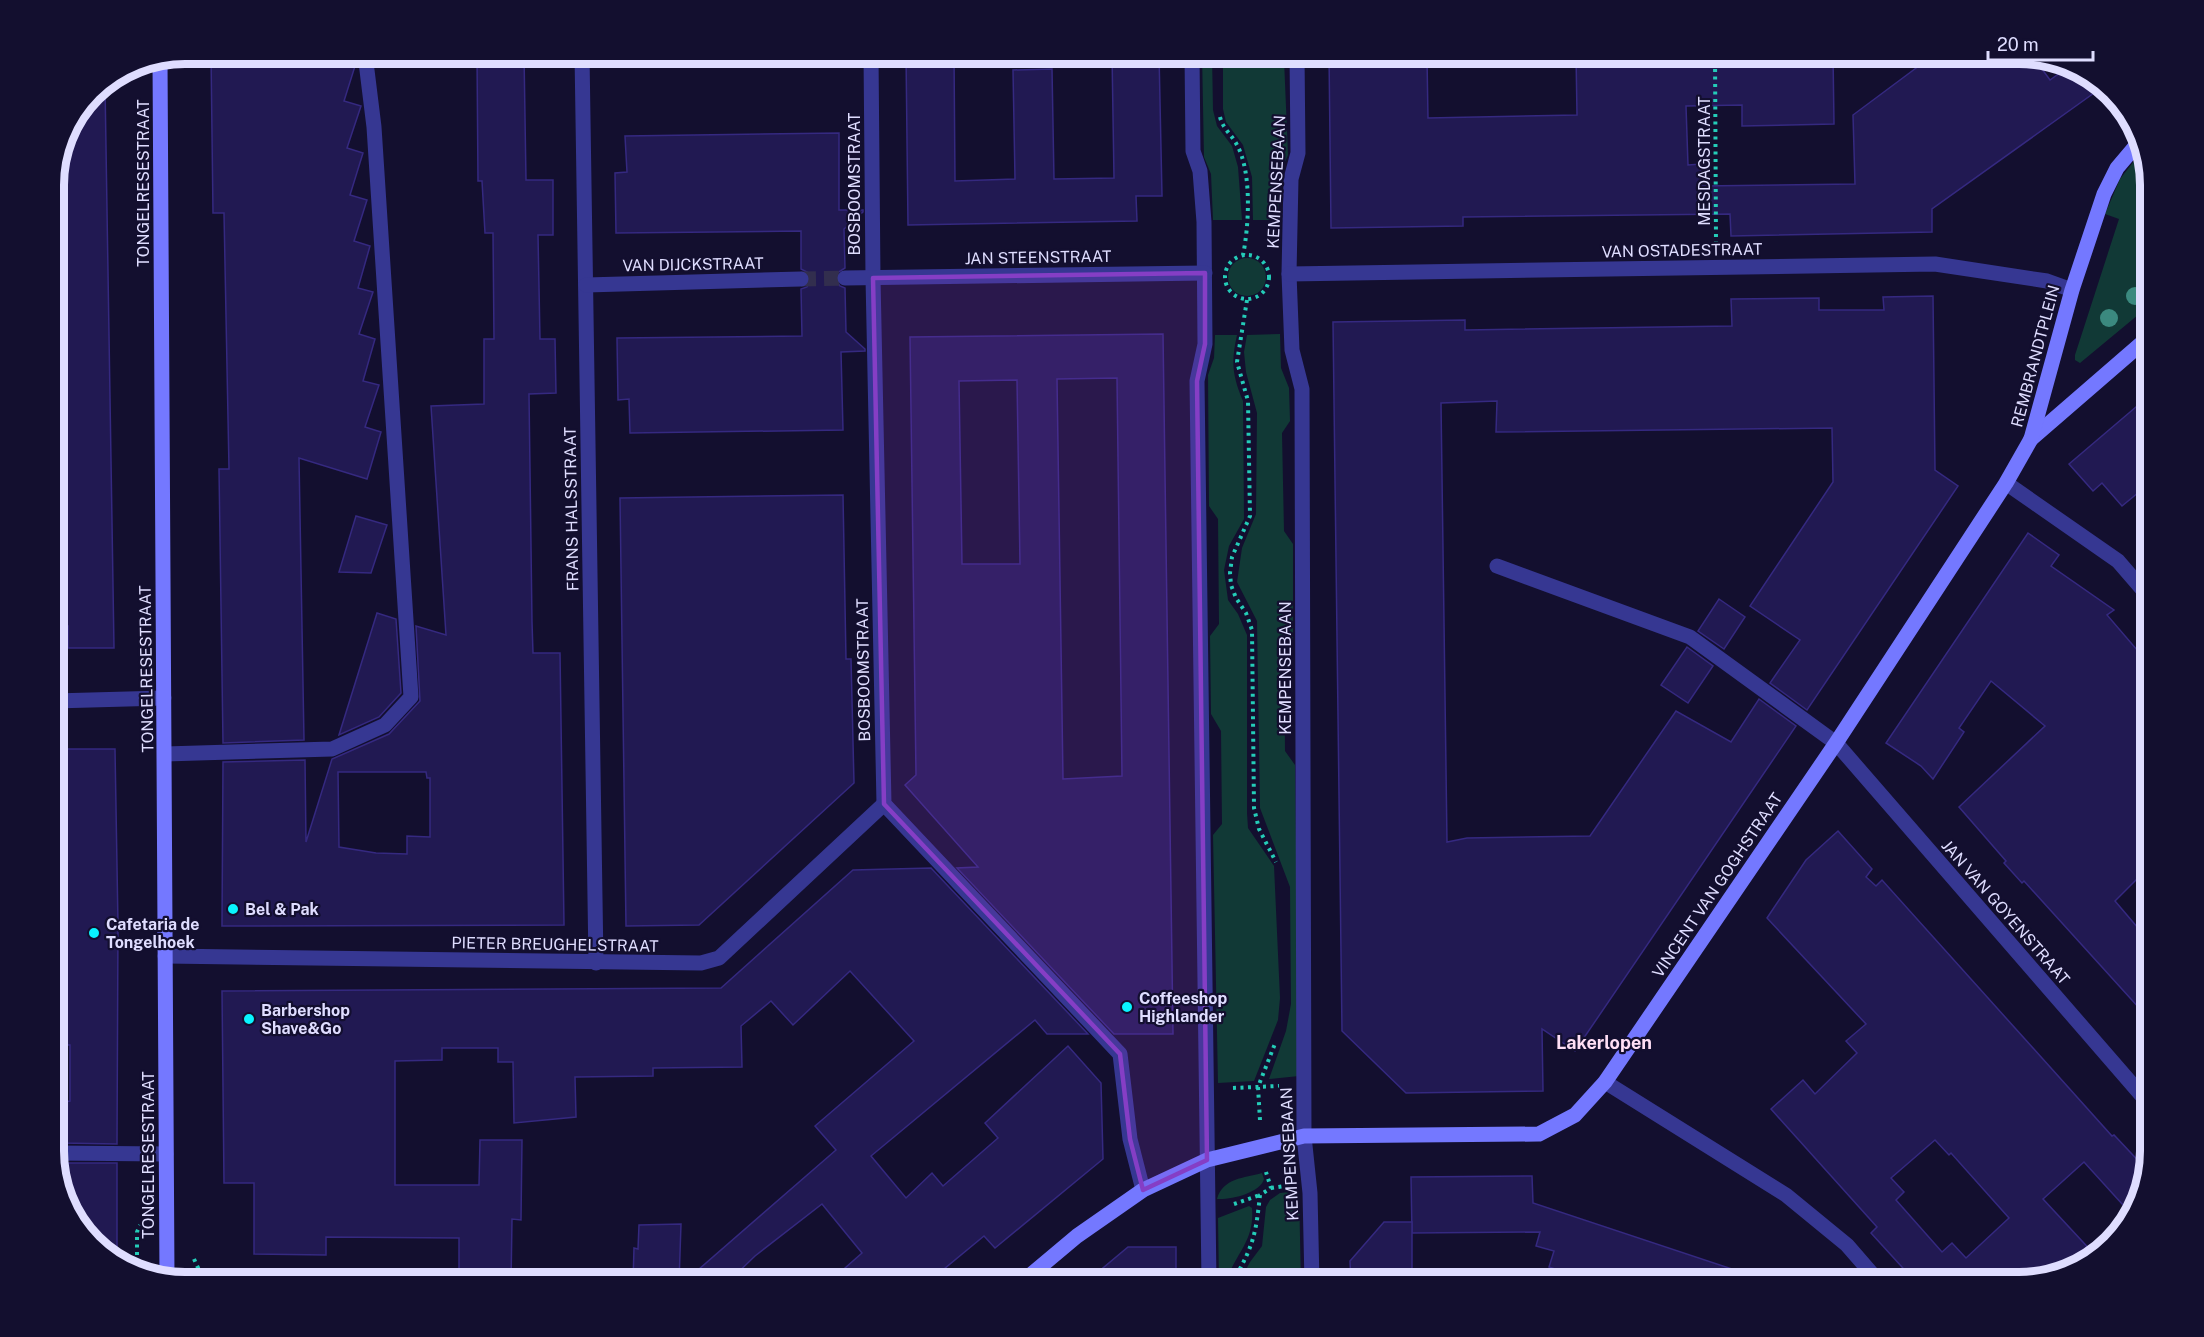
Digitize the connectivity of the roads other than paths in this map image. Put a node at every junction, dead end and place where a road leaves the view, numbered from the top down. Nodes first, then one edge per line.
1 (366, 64) edge
2 (582, 64) edge
3 (871, 64) edge
4 (1192, 64) edge
5 (1297, 64) edge
6 (160, 67) edge
7 (2134, 148) edge
8 (1205, 273) junction
9 (1289, 274) junction
10 (845, 278) tunnel mouth
11 (873, 278) junction
12 (801, 279) tunnel mouth
13 (586, 285) junction
14 (2072, 290) junction
15 (2139, 345) edge
16 (2031, 439) junction
17 (2006, 483) junction
18 (1497, 566) dead end
19 (2139, 586) edge
20 (164, 698) junction
21 (65, 701) edge
22 (1836, 743) junction
23 (165, 754) junction
24 (884, 804) junction
25 (165, 956) junction
26 (596, 963) junction
27 (1605, 1082) junction
28 (2140, 1093) edge
29 (1304, 1136) junction
30 (65, 1153) edge
31 (166, 1154) junction
32 (1207, 1160) junction
33 (1143, 1190) junction
34 (167, 1270) edge
35 (1034, 1272) edge
36 (1209, 1272) edge
37 (1312, 1272) edge
38 (1870, 1272) edge

1 - 23 street
2 - 13 street, FRANS HALSSTRAAT
3 - 11 street, BOSBOOMSTRAAT
4 - 8 street
5 - 9 street, KEMPENSEBAAN
6 - 20 street, TONGELRESESTRAAT
7 - 14 street, REMBRANDTPLEIN
8 - 11 street, JAN STEENSTRAAT
8 - 32 street
9 - 14 street, VAN OSTADESTRAAT
9 - 29 street, KEMPENSEBAAN
10 - 11 street
11 - 24 street, BOSBOOMSTRAAT
12 - 13 street, VAN DIJCKSTRAAT
13 - 26 street, FRANS HALSSTRAAT
14 - 16 street, REMBRANDTPLEIN
15 - 16 street, REMBRANDTPLEIN
16 - 17 street, VINCENT VAN GOGHSTRAAT
17 - 19 street
17 - 22 street, VINCENT VAN GOGHSTRAAT
18 - 22 street, JAN VAN GOYENSTRAAT
20 - 21 street
20 - 23 street, TONGELRESESTRAAT
22 - 27 street, VINCENT VAN GOGHSTRAAT
22 - 28 street, JAN VAN GOYENSTRAAT
23 - 25 street, TONGELRESESTRAAT
24 - 26 street, PIETER BREUGHELSTRAAT
24 - 33 street
25 - 26 street, PIETER BREUGHELSTRAAT
25 - 31 street, TONGELRESESTRAAT
27 - 29 street, VINCENT VAN GOGHSTRAAT
27 - 38 street
29 - 32 street, VINCENT VAN GOGHSTRAAT
29 - 37 street, KEMPENSEBAAN
30 - 31 street
31 - 34 street, TONGELRESESTRAAT
32 - 33 street, VINCENT VAN GOGHSTRAAT
32 - 36 street
33 - 35 street, VINCENT VAN GOGHSTRAAT

